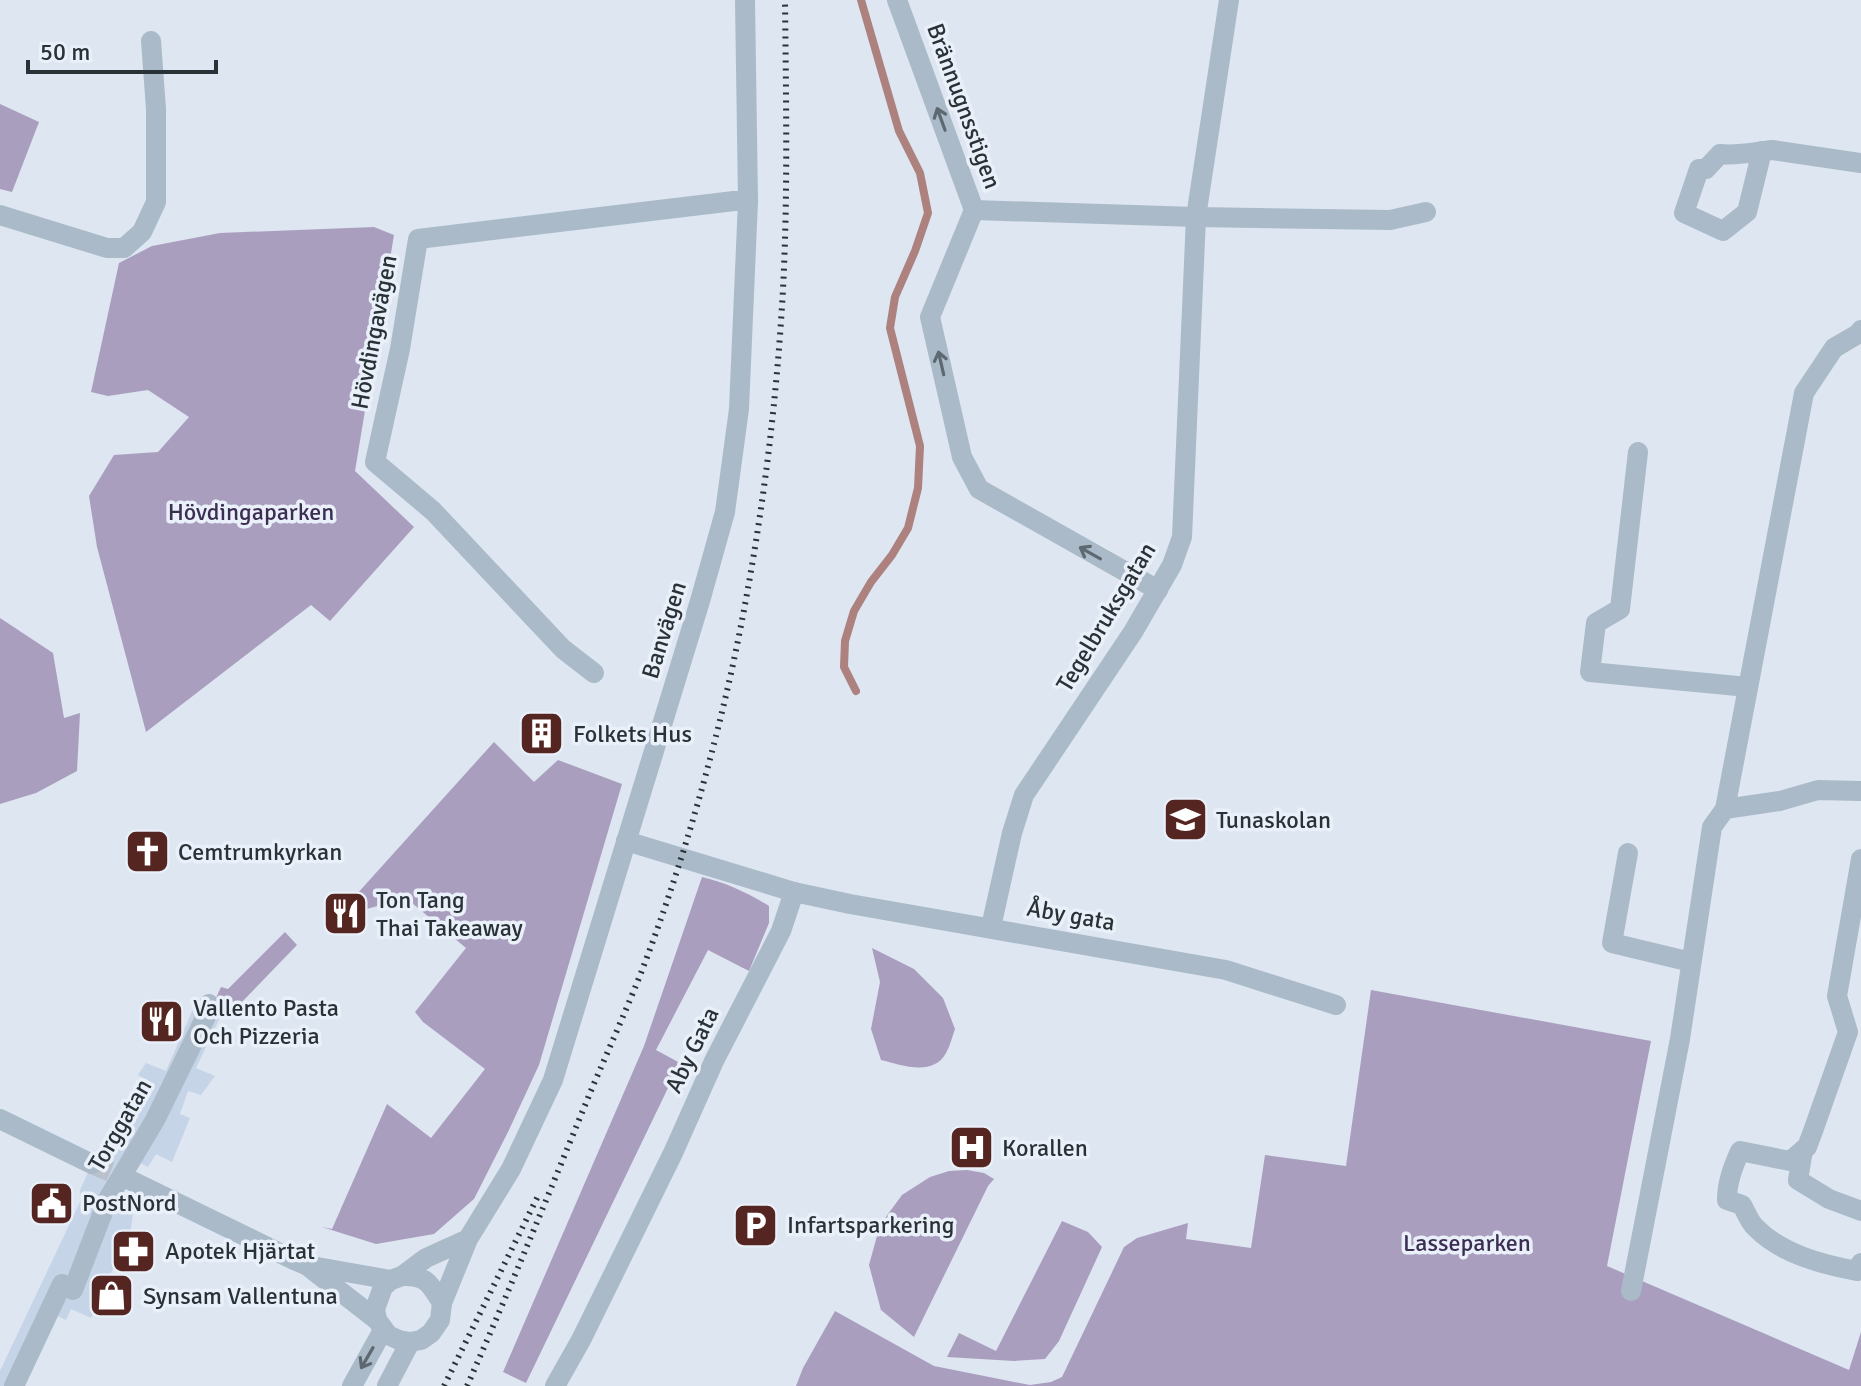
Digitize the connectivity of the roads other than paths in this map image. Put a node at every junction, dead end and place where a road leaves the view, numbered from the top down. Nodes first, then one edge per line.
1 (745, 0) edge
2 (897, 0) edge
3 (1229, 0) edge
4 (151, 41) dead end
5 (1762, 151) junction
6 (1861, 163) edge
7 (748, 201) junction
8 (974, 210) junction
9 (1426, 212) dead end
10 (0, 215) edge
11 (1196, 217) junction
12 (1861, 330) edge
13 (1638, 452) dead end
14 (1158, 590) junction
15 (594, 673) dead end
16 (1748, 687) junction
17 (1861, 791) edge
18 (1725, 809) junction
19 (626, 841) junction
20 (1628, 853) dead end
21 (1861, 859) edge
22 (794, 892) junction
23 (991, 927) junction
24 (1691, 962) junction
25 (209, 1004) dead end
26 (1336, 1005) dead end
27 (0, 1119) edge
28 (1803, 1150) junction
29 (92, 1164) tunnel mouth
30 (130, 1180) tunnel mouth
31 (1861, 1211) edge
32 (468, 1239) junction
33 (1861, 1263) edge
34 (306, 1265) junction
35 (397, 1278) junction
36 (1631, 1291) dead end
37 (442, 1303) junction
38 (380, 1325) junction
39 (410, 1342) junction
40 (14, 1386) edge
41 (352, 1386) edge
42 (387, 1386) edge
43 (555, 1386) edge

1 - 7 street, Banvägen
8 -> 2 street, Brännugnsstigen
3 - 11 street, Tegelbruksgatan
4 - 10 street
5 - 5 street
5 - 6 street
7 - 15 street, Hövdingavägen
7 - 19 street, Banvägen
8 - 11 street
14 -> 8 street, Brännugnsstigen
9 - 11 street
11 - 14 street, Tegelbruksgatan
12 - 16 street
13 - 16 street
14 - 23 street, Tegelbruksgatan
16 - 18 street
17 - 18 street
18 - 24 street
19 - 22 street
19 - 32 street, Banvägen
20 - 24 street
21 - 28 street
22 - 23 street, Åby gata
22 - 43 street, Aby Gata
23 - 26 street, Åby gata
24 - 36 street
25 - 40 street, Torggatan
27 - 29 street
28 - 31 street
28 - 33 street
30 - 34 street
32 - 35 street
32 - 37 street, Banvägen
34 - 35 street
34 - 38 street
35 - 37 street
35 - 38 street
37 - 39 street, Banvägen
38 - 39 street
38 -> 41 street
39 - 42 street, Banvägen

